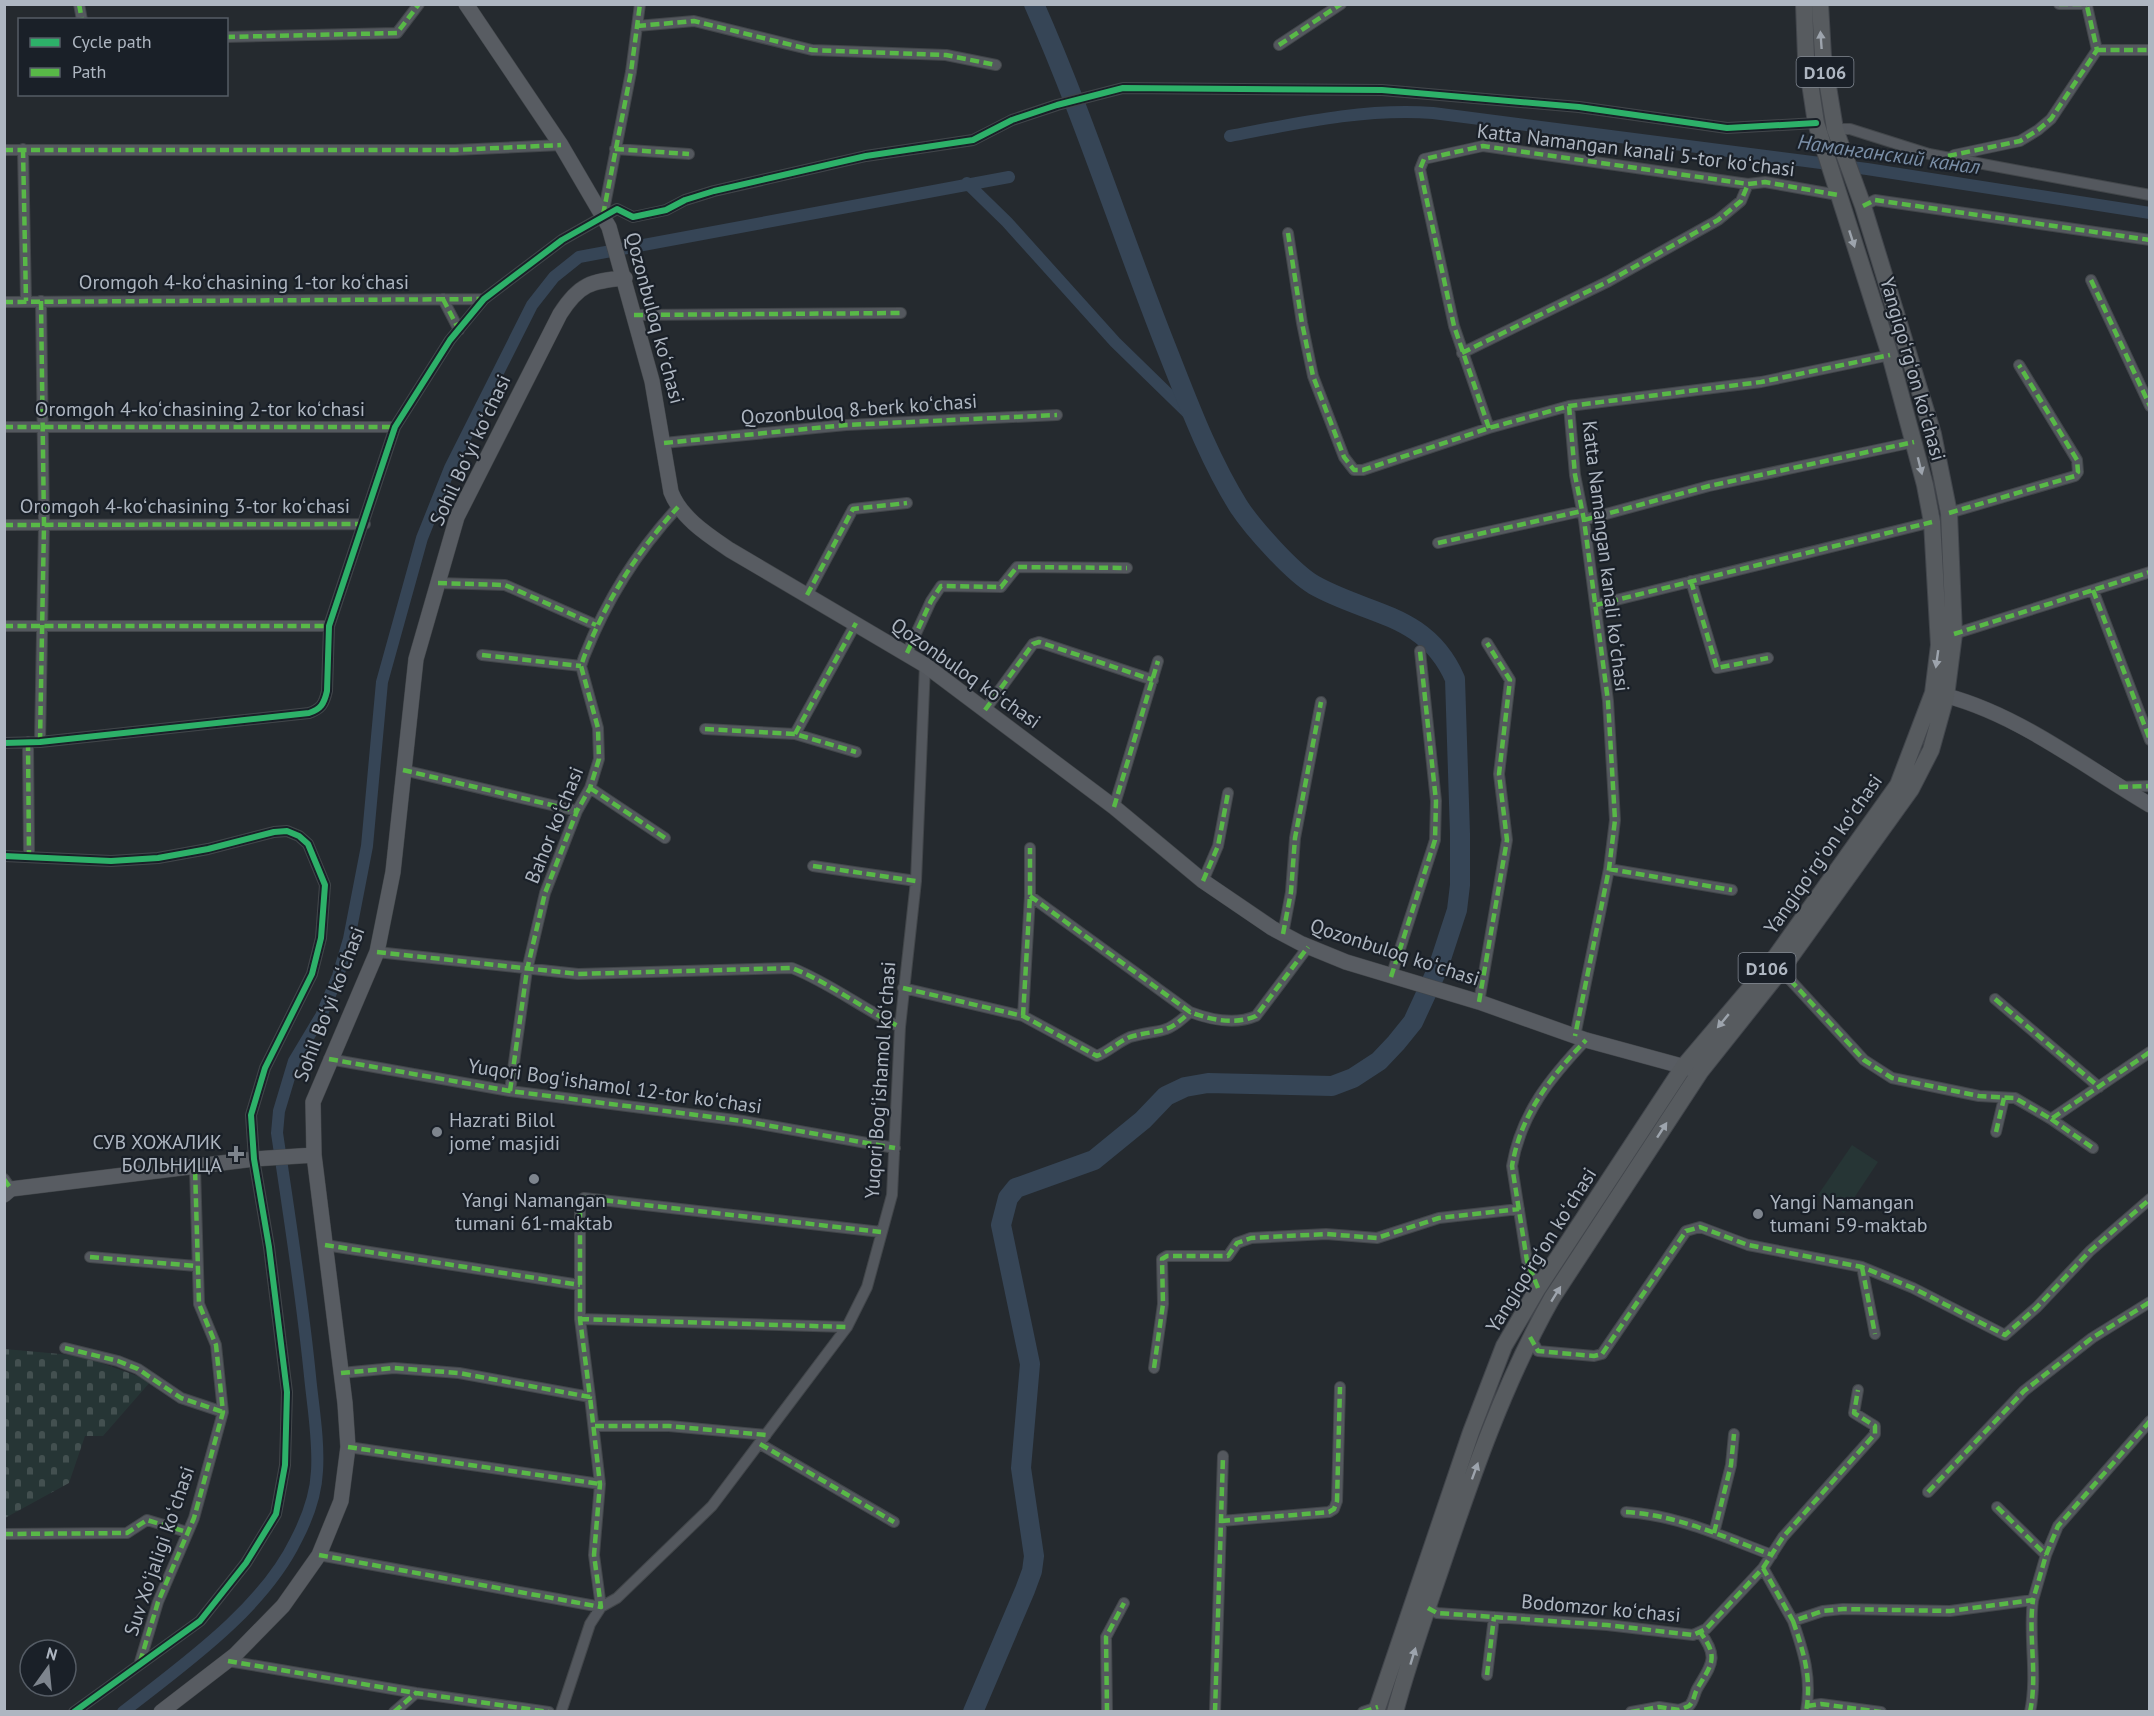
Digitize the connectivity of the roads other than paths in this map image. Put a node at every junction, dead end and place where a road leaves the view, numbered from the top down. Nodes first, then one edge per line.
1 (419, 4) edge
2 (466, 4) edge
3 (640, 4) edge
4 (1341, 4) edge
5 (1804, 4) edge
6 (1820, 4) edge
7 (2059, 4) edge
8 (2087, 5) edge
9 (637, 26) junction
10 (228, 37) edge
11 (1279, 45) dead end
12 (2097, 50) junction
13 (2150, 50) edge
14 (996, 65) dead end
15 (1818, 131) junction
16 (1837, 134) junction
17 (561, 145) junction
18 (23, 149) junction
19 (615, 149) junction
20 (4, 150) edge
21 (689, 154) dead end
22 (1948, 156) junction
23 (1748, 184) junction
24 (1836, 189) junction
25 (2150, 195) edge
26 (1863, 206) junction
27 (606, 221) junction
28 (1287, 233) dead end
29 (2150, 240) edge
30 (623, 271) junction
31 (2091, 280) dead end
32 (443, 299) junction
33 (484, 299) junction
34 (41, 301) junction
35 (4, 302) edge
36 (26, 302) junction
37 (901, 313) dead end
38 (634, 315) junction
39 (459, 330) junction
40 (1462, 353) junction
41 (1890, 355) junction
42 (2019, 365) dead end
43 (1569, 406) junction
44 (2150, 406) edge
45 (1057, 415) dead end
46 (4, 427) edge
47 (395, 427) junction
48 (43, 428) junction
49 (1489, 428) junction
50 (1914, 442) junction
51 (664, 443) junction
52 (907, 503) dead end
53 (678, 507) junction
54 (1949, 513) junction
55 (1583, 516) junction
56 (1932, 522) junction
57 (365, 524) junction
58 (4, 525) edge
59 (44, 525) junction
60 (1438, 543) dead end
61 (1127, 568) dead end
62 (2150, 572) edge
63 (1691, 581) junction
64 (438, 583) junction
65 (2093, 590) junction
66 (807, 595) junction
67 (1596, 605) junction
68 (856, 623) junction
69 (597, 625) junction
70 (4, 626) edge
71 (41, 626) junction
72 (329, 626) junction
73 (1954, 634) junction
74 (1487, 643) dead end
75 (1420, 651) dead end
76 (907, 653) junction
77 (482, 655) dead end
78 (1768, 658) dead end
79 (1158, 661) dead end
80 (924, 665) junction
81 (581, 666) junction
82 (1153, 680) junction
83 (1940, 694) junction
84 (1321, 702) dead end
85 (985, 710) junction
86 (705, 729) dead end
87 (795, 734) junction
88 (2150, 740) edge
89 (4, 742) edge
90 (28, 742) junction
91 (40, 742) junction
92 (856, 752) dead end
93 (403, 770) junction
94 (2150, 786) edge
95 (2119, 787) junction
96 (590, 788) junction
97 (1228, 793) dead end
98 (2150, 805) edge
99 (1114, 807) junction
100 (577, 811) junction
101 (665, 838) dead end
102 (1030, 848) dead end
103 (29, 855) junction
104 (4, 856) edge
105 (813, 866) dead end
106 (1609, 869) junction
107 (916, 881) junction
108 (1203, 881) junction
109 (1732, 890) dead end
110 (1030, 897) junction
111 (1283, 934) junction
112 (1308, 947) junction
113 (376, 952) junction
114 (527, 970) junction
115 (1781, 970) junction
116 (1391, 977) junction
117 (903, 988) junction
118 (1995, 999) dead end
119 (1479, 1002) junction
120 (1190, 1012) junction
121 (1023, 1016) junction
122 (900, 1027) junction
123 (1580, 1038) junction
124 (2150, 1052) edge
125 (329, 1059) junction
126 (1692, 1069) junction
127 (2099, 1087) junction
128 (510, 1091) junction
129 (2004, 1098) junction
130 (2051, 1119) junction
131 (1996, 1132) dead end
132 (895, 1148) junction
133 (2093, 1148) dead end
134 (309, 1156) junction
135 (258, 1159) junction
136 (195, 1168) junction
137 (7, 1188) edge
138 (2150, 1199) edge
139 (1519, 1209) junction
140 (882, 1232) junction
141 (325, 1245) junction
142 (90, 1257) dead end
143 (196, 1266) junction
144 (1862, 1267) junction
145 (580, 1285) junction
146 (1538, 1288) junction
147 (2150, 1302) edge
148 (580, 1319) junction
149 (847, 1327) junction
150 (1875, 1334) dead end
151 (1530, 1337) junction
152 (65, 1348) dead end
153 (1154, 1368) dead end
154 (341, 1373) junction
155 (1340, 1387) dead end
156 (1858, 1390) dead end
157 (590, 1397) junction
158 (223, 1412) junction
159 (2150, 1421) edge
160 (595, 1426) junction
161 (1734, 1434) dead end
162 (763, 1439) junction
163 (348, 1447) junction
164 (1223, 1456) dead end
165 (600, 1484) junction
166 (1928, 1492) dead end
167 (1997, 1508) dead end
168 (1626, 1512) dead end
169 (1221, 1521) junction
170 (894, 1522) dead end
171 (187, 1532) junction
172 (1714, 1533) junction
173 (4, 1534) edge
174 (1772, 1554) junction
175 (2046, 1555) junction
176 (319, 1556) junction
177 (1763, 1568) junction
178 (2033, 1600) junction
179 (1124, 1604) dead end
180 (601, 1607) junction
181 (1428, 1608) junction
182 (1494, 1617) junction
183 (1793, 1621) junction
184 (1700, 1632) junction
185 (228, 1661) junction
186 (140, 1662) junction
187 (1487, 1676) dead end
188 (416, 1693) junction
189 (1806, 1709) edge
190 (1372, 1710) edge
191 (74, 1712) edge
192 (161, 1712) edge
193 (393, 1712) edge
194 (549, 1712) edge
195 (561, 1712) edge
196 (1107, 1712) edge
197 (1215, 1712) edge
198 (1395, 1712) edge
199 (1631, 1712) edge
200 (1881, 1712) edge
201 (2030, 1712) edge

1 - 10 street
2 - 17 main road, Qozonbuloq koʻchasi
3 - 9 street
4 - 11 street
5 - 15 main road, D106
16 -> 6 main road, D106
7 - 8 street
8 - 12 street
9 - 14 street
9 - 19 street
12 - 13 street
12 - 22 street
15 - 24 main road, D106
15 - 27 street
16 - 22 street
16 - 26 main road, Yangiqoʻrgʻon koʻchasi / D106
17 - 18 street
17 - 27 main road, Qozonbuloq koʻchasi
18 - 20 street
18 - 36 street
19 - 21 street
19 - 27 street
22 - 25 street
23 - 24 street, Katta Namangan kanali 5-tor koʻchasi
23 - 40 street
23 - 40 street, Katta Namangan kanali 5-tor koʻchasi
24 -> 41 main road, Yangiqoʻrgʻon koʻchasi / D106
26 - 29 street
26 - 54 main road, Yangiqoʻrgʻon koʻchasi / D106
27 - 30 main road, Qozonbuloq koʻchasi
27 - 33 street
28 - 49 street, Katta Namangan kanali koʻchasi
30 - 38 main road, Qozonbuloq koʻchasi
30 - 64 main road, Sohil Boʻyi koʻchasi
31 - 44 street
32 - 33 street, Oromgoh 4-koʻchasining 1-tor koʻchasi
32 - 34 street, Oromgoh 4-koʻchasining 1-tor koʻchasi
32 - 39 street
33 - 39 street
34 - 36 street, Oromgoh 4-koʻchasining 1-tor koʻchasi
34 - 48 street
35 - 36 street, Oromgoh 4-koʻchasining 1-tor koʻchasi
37 - 38 street
38 - 51 main road, Qozonbuloq koʻchasi
39 - 47 street
40 - 49 street, Katta Namangan kanali 5-tor koʻchasi
41 - 43 street
41 - 50 main road, Yangiqoʻrgʻon koʻchasi / D106
42 - 54 street
43 - 49 street, Katta Namangan kanali koʻchasi
43 - 55 street, Katta Namangan kanali koʻchasi
45 - 51 street, Qozonbuloq 8-berk koʻchasi
46 - 48 street, Oromgoh 4-koʻchasining 2-tor koʻchasi
47 - 48 street, Oromgoh 4-koʻchasining 2-tor koʻchasi
47 - 57 street
48 - 59 street
50 - 55 street
50 -> 56 main road, Yangiqoʻrgʻon koʻchasi / D106
51 - 53 main road, Qozonbuloq koʻchasi
52 - 66 street
53 - 66 main road, Qozonbuloq koʻchasi
53 - 69 street
54 - 73 main road, Yangiqoʻrgʻon koʻchasi / D106
55 - 60 street
55 - 67 street, Katta Namangan kanali koʻchasi
56 - 63 street
56 -> 83 main road, Yangiqoʻrgʻon koʻchasi / D106
57 - 59 street, Oromgoh 4-koʻchasining 3-tor koʻchasi
57 - 72 street
58 - 59 street, Oromgoh 4-koʻchasining 3-tor koʻchasi
59 - 71 street
61 - 76 street
62 - 65 street
63 - 67 street
63 - 78 street
64 - 69 street
64 - 93 main road, Sohil Boʻyi koʻchasi
65 - 73 street
65 - 88 street
66 - 68 main road, Qozonbuloq koʻchasi
67 - 106 street, Katta Namangan kanali koʻchasi
68 - 76 main road, Qozonbuloq koʻchasi
68 - 87 street
69 - 81 street
70 - 71 street
71 - 72 street
71 - 91 street
72 - 91 street
73 - 83 main road, Yangiqoʻrgʻon koʻchasi / D106
74 - 119 street
75 - 116 street
76 - 80 main road, Qozonbuloq koʻchasi
77 - 81 street
79 - 82 street
80 - 85 main road, Qozonbuloq koʻchasi
80 - 107 street, Yuqori Bogʻishamol koʻchasi
81 - 96 street, Bahor koʻchasi
82 - 85 street
82 - 99 street
83 - 95 main road
83 - 115 main road, Yangiqoʻrgʻon koʻchasi / D106
83 -> 126 main road, Yangiqoʻrgʻon koʻchasi / D106
84 - 111 street
85 - 99 main road, Qozonbuloq koʻchasi
86 - 87 street
87 - 92 street
89 - 90 street
90 - 91 street
90 - 103 street
93 - 100 street
93 - 113 main road, Sohil Boʻyi koʻchasi
94 - 95 street
95 - 98 main road
96 - 100 street, Bahor koʻchasi
96 - 101 street
97 - 108 street
99 - 108 main road, Qozonbuloq koʻchasi
100 - 114 street, Bahor koʻchasi
102 - 110 street
103 - 104 street
103 - 135 street
105 - 107 street
106 - 109 street
106 - 123 street, Katta Namangan kanali koʻchasi
107 - 117 street, Yuqori Bogʻishamol koʻchasi
108 - 111 main road, Qozonbuloq koʻchasi
110 - 120 street
110 - 121 street
111 - 112 main road, Qozonbuloq koʻchasi
112 - 116 main road, Qozonbuloq koʻchasi
112 - 120 street
113 - 114 street
113 - 125 main road, Sohil Boʻyi koʻchasi
114 - 122 street
114 - 128 street, Bahor koʻchasi
115 - 126 main road, Yangiqoʻrgʻon koʻchasi / D106
115 - 129 street
116 - 119 main road, Qozonbuloq koʻchasi
117 - 121 street
117 - 122 street, Yuqori Bogʻishamol koʻchasi
118 - 127 street
119 - 123 main road, Qozonbuloq koʻchasi
120 - 121 street
122 - 132 street, Yuqori Bogʻishamol koʻchasi
123 - 126 main road, Qozonbuloq koʻchasi
123 - 139 street
124 - 127 street
125 - 128 street, Yuqori Bogʻishamol 12-tor koʻchasi
125 - 134 main road, Sohil Boʻyi koʻchasi
126 - 146 main road, Yangiqoʻrgʻon koʻchasi / D106
151 -> 126 main road, Yangiqoʻrgʻon koʻchasi / D106
127 - 130 street
128 - 132 street, Yuqori Bogʻishamol 12-tor koʻchasi
129 - 130 street
129 - 131 street
130 - 133 street
132 - 140 street, Yuqori Bogʻishamol koʻchasi
134 - 135 main road
134 - 141 main road, Sohil Boʻyi koʻchasi
135 - 136 main road
135 - 186 street
136 - 137 main road
136 - 143 street, Suv Xoʻjaligi koʻchasi
138 - 144 street
139 - 146 street
139 - 153 street
140 - 145 street
140 - 149 street, Yuqori Bogʻishamol koʻchasi
141 - 145 street
141 - 154 main road, Sohil Boʻyi koʻchasi
142 - 143 street
143 - 158 street, Suv Xoʻjaligi koʻchasi
144 - 150 street
144 - 151 street
145 - 148 street
146 - 190 main road, Yangiqoʻrgʻon koʻchasi / D106
147 - 166 street
148 - 149 street
148 - 157 street
149 - 162 street, Yuqori Bogʻishamol koʻchasi
181 -> 151 main road, Yangiqoʻrgʻon koʻchasi / D106
152 - 158 street
154 - 157 street
154 - 163 main road, Sohil Boʻyi koʻchasi
155 - 169 street
156 - 174 street, Bodomzor koʻchasi
157 - 160 street
158 - 171 street, Suv Xoʻjaligi koʻchasi
159 - 175 street
160 - 162 street
160 - 165 street
161 - 172 street
162 - 170 street
162 - 180 street, Yuqori Bogʻishamol koʻchasi
163 - 165 street
163 - 176 main road, Sohil Boʻyi koʻchasi
164 - 169 street
165 - 180 street
167 - 175 street
168 - 172 street
169 - 197 street
171 - 173 street
171 - 186 street, Suv Xoʻjaligi koʻchasi
172 - 174 street
174 - 177 street, Bodomzor koʻchasi
175 - 178 street
176 - 180 street
176 - 185 main road, Sohil Boʻyi koʻchasi
177 - 183 street
177 - 184 street, Bodomzor koʻchasi
178 - 183 street
178 - 201 street
179 - 196 street
180 - 195 street, Yuqori Bogʻishamol koʻchasi
181 - 182 street, Bodomzor koʻchasi
198 -> 181 main road, Yangiqoʻrgʻon koʻchasi / D106
182 - 184 street, Bodomzor koʻchasi
182 - 187 street
183 - 189 street
184 - 199 street
185 - 188 street
185 - 192 main road, Sohil Boʻyi koʻchasi
186 - 191 street
188 - 193 street
188 - 194 street
189 - 200 street

